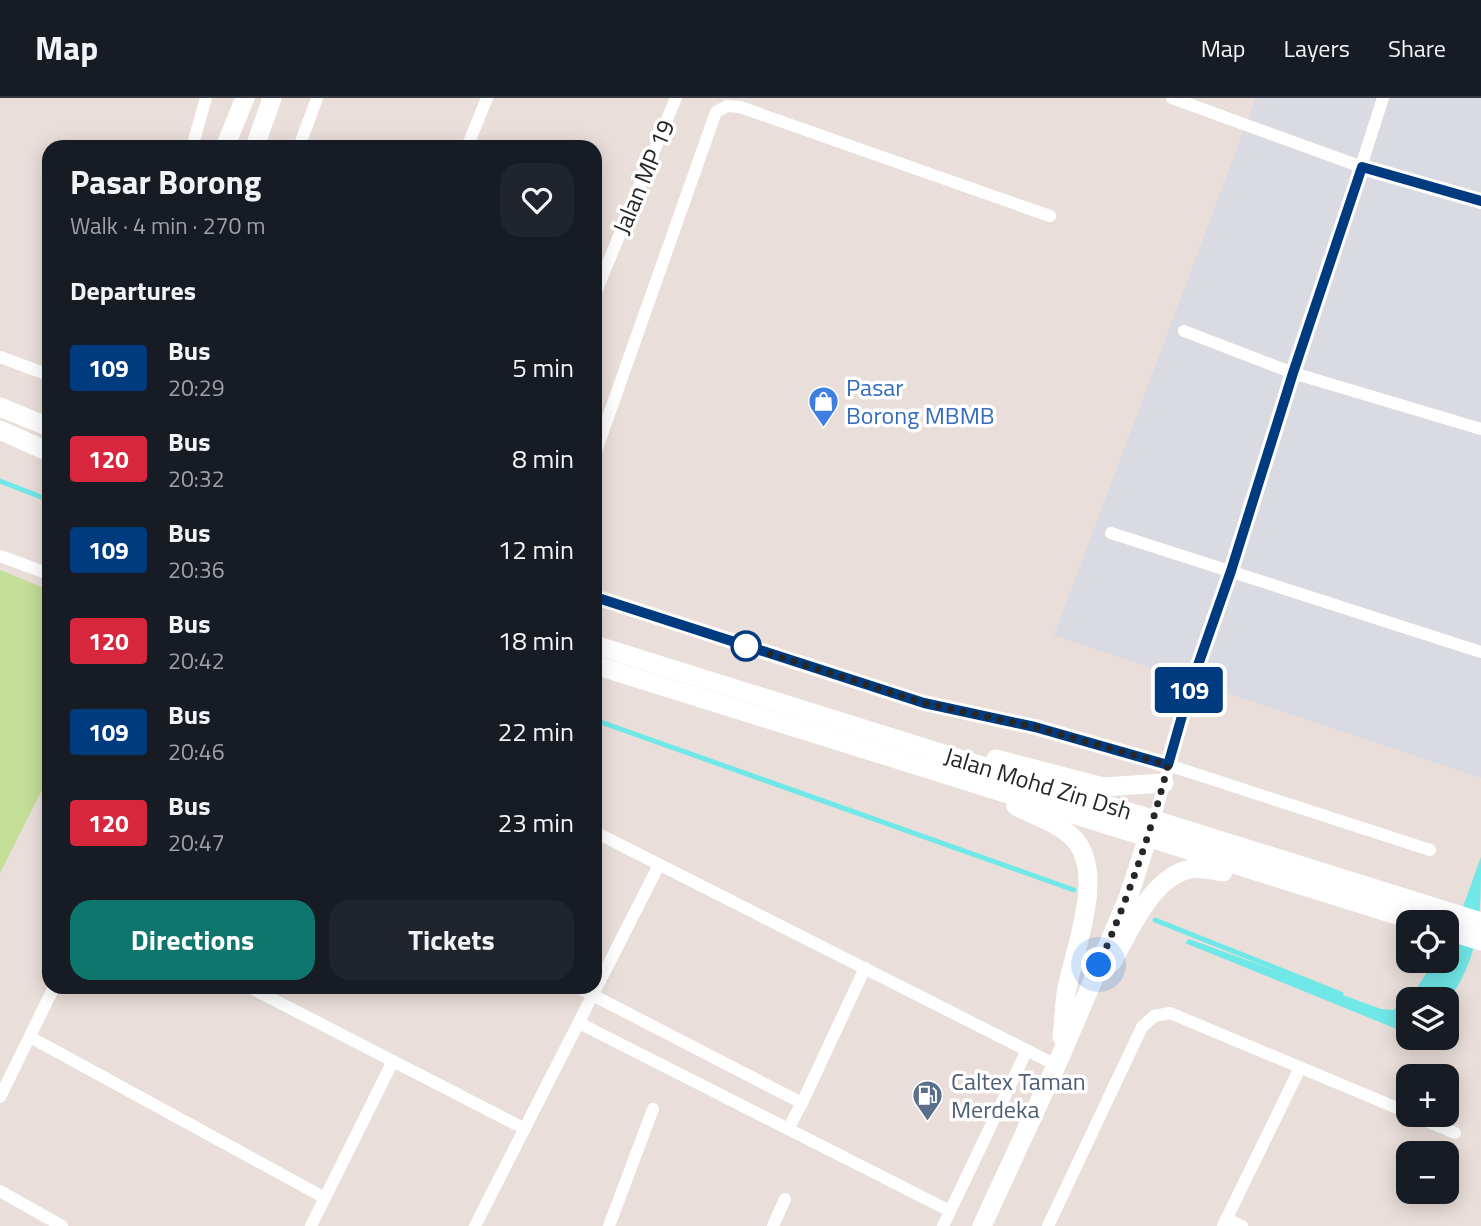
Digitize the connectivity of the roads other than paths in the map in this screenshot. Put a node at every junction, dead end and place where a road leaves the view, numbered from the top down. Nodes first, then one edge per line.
1 (206, 98) edge
2 (245, 98) edge
3 (272, 98) edge
4 (317, 98) edge
5 (486, 98) edge
6 (676, 98) edge
7 (1172, 98) edge
8 (1383, 98) edge
9 (194, 140) edge
10 (228, 140) edge
11 (257, 140) edge
12 (302, 140) edge
13 (470, 140) edge
14 (1362, 167) junction
15 (1481, 201) edge
16 (1050, 216) dead end
17 (602, 277) edge
18 (1184, 331) dead end
19 (0, 357) edge
20 (42, 372) edge
21 (1293, 373) junction
22 (0, 407) edge
23 (26, 418) junction
24 (42, 419) edge
25 (42, 425) edge
26 (1481, 429) edge
27 (0, 430) edge
28 (602, 434) edge
29 (42, 449) edge
30 (1111, 533) dead end
31 (0, 556) edge
32 (42, 571) edge
33 (1231, 571) junction
34 (602, 599) edge
35 (602, 647) edge
36 (1481, 652) edge
37 (602, 667) edge
38 (943, 755) junction
39 (950, 774) junction
40 (1166, 774) junction
41 (1151, 830) junction
42 (602, 836) edge
43 (1430, 850) dead end
44 (659, 865) junction
45 (1296, 884) junction
46 (1390, 904) junction
47 (1400, 910) edge
48 (1481, 922) edge
49 (1459, 935) edge
50 (1481, 942) edge
51 (865, 968) junction
52 (602, 977) edge
53 (51, 994) edge
54 (263, 994) edge
55 (593, 995) joint
56 (579, 1023) junction
57 (30, 1037) junction
58 (1027, 1050) junction
59 (1058, 1060) junction
60 (393, 1061) junction
61 (1300, 1068) junction
62 (0, 1097) edge
63 (802, 1102) junction
64 (653, 1108) dead end
65 (1396, 1108) edge
66 (1441, 1127) edge
67 (525, 1129) junction
68 (788, 1129) junction
69 (1455, 1133) dead end
70 (0, 1191) edge
71 (325, 1198) junction
72 (785, 1199) dead end
73 (950, 1211) junction
74 (1225, 1222) edge
75 (62, 1226) edge
76 (311, 1226) edge
77 (475, 1226) edge
78 (609, 1226) edge
79 (773, 1226) edge
80 (943, 1226) edge
81 (982, 1226) edge
82 (1048, 1226) edge
83 (1242, 1226) edge

1 - 9 street
2 - 10 main road
3 - 11 main road
4 - 12 street
5 - 13 street
6 - 17 street, Jalan MP 19
7 - 14 street
8 - 14 street
14 - 15 street
14 - 21 street
16 - 28 street
18 - 21 street
19 - 20 street
21 - 26 street
21 - 33 street
22 - 23 main road
23 - 24 main road
23 - 25 main road
27 - 29 main road
30 - 33 street
31 - 32 street
33 - 36 street
33 - 40 street
34 - 40 street
35 - 38 main road, Jalan Mohd Zin Dsh
37 - 39 main road, Jalan Mohd Zin Dsh
38 - 40 main road
38 - 41 main road, Jalan Mohd Zin Dsh
39 - 41 main road, Jalan Mohd Zin Dsh
39 - 59 main road
40 - 41 street
40 - 43 street
41 - 45 main road, Jalan Mohd Zin Dsh
41 - 46 main road, Jalan Mohd Zin Dsh
41 - 59 main road
42 - 44 street
44 - 51 street
44 - 52 street
45 - 46 main road, Jalan Mohd Zin Dsh
45 - 59 main road
46 - 47 main road, Jalan Mohd Zin Dsh
46 - 48 main road, Jalan Mohd Zin Dsh
49 - 50 main road
51 - 58 street
51 - 63 street
53 - 57 street
54 - 60 street
55 - 56 street
55 - 63 street
56 - 67 street
56 - 68 street
57 - 62 street
57 - 71 street
58 - 59 street
58 - 73 street
59 - 81 main road
60 - 67 street
60 - 71 street
61 - 65 street
61 - 74 street
61 - 82 street
63 - 68 street
64 - 78 street
66 - 69 street
67 - 77 street
68 - 73 street
70 - 75 street
71 - 76 street
72 - 79 street
73 - 80 street
74 - 83 street

